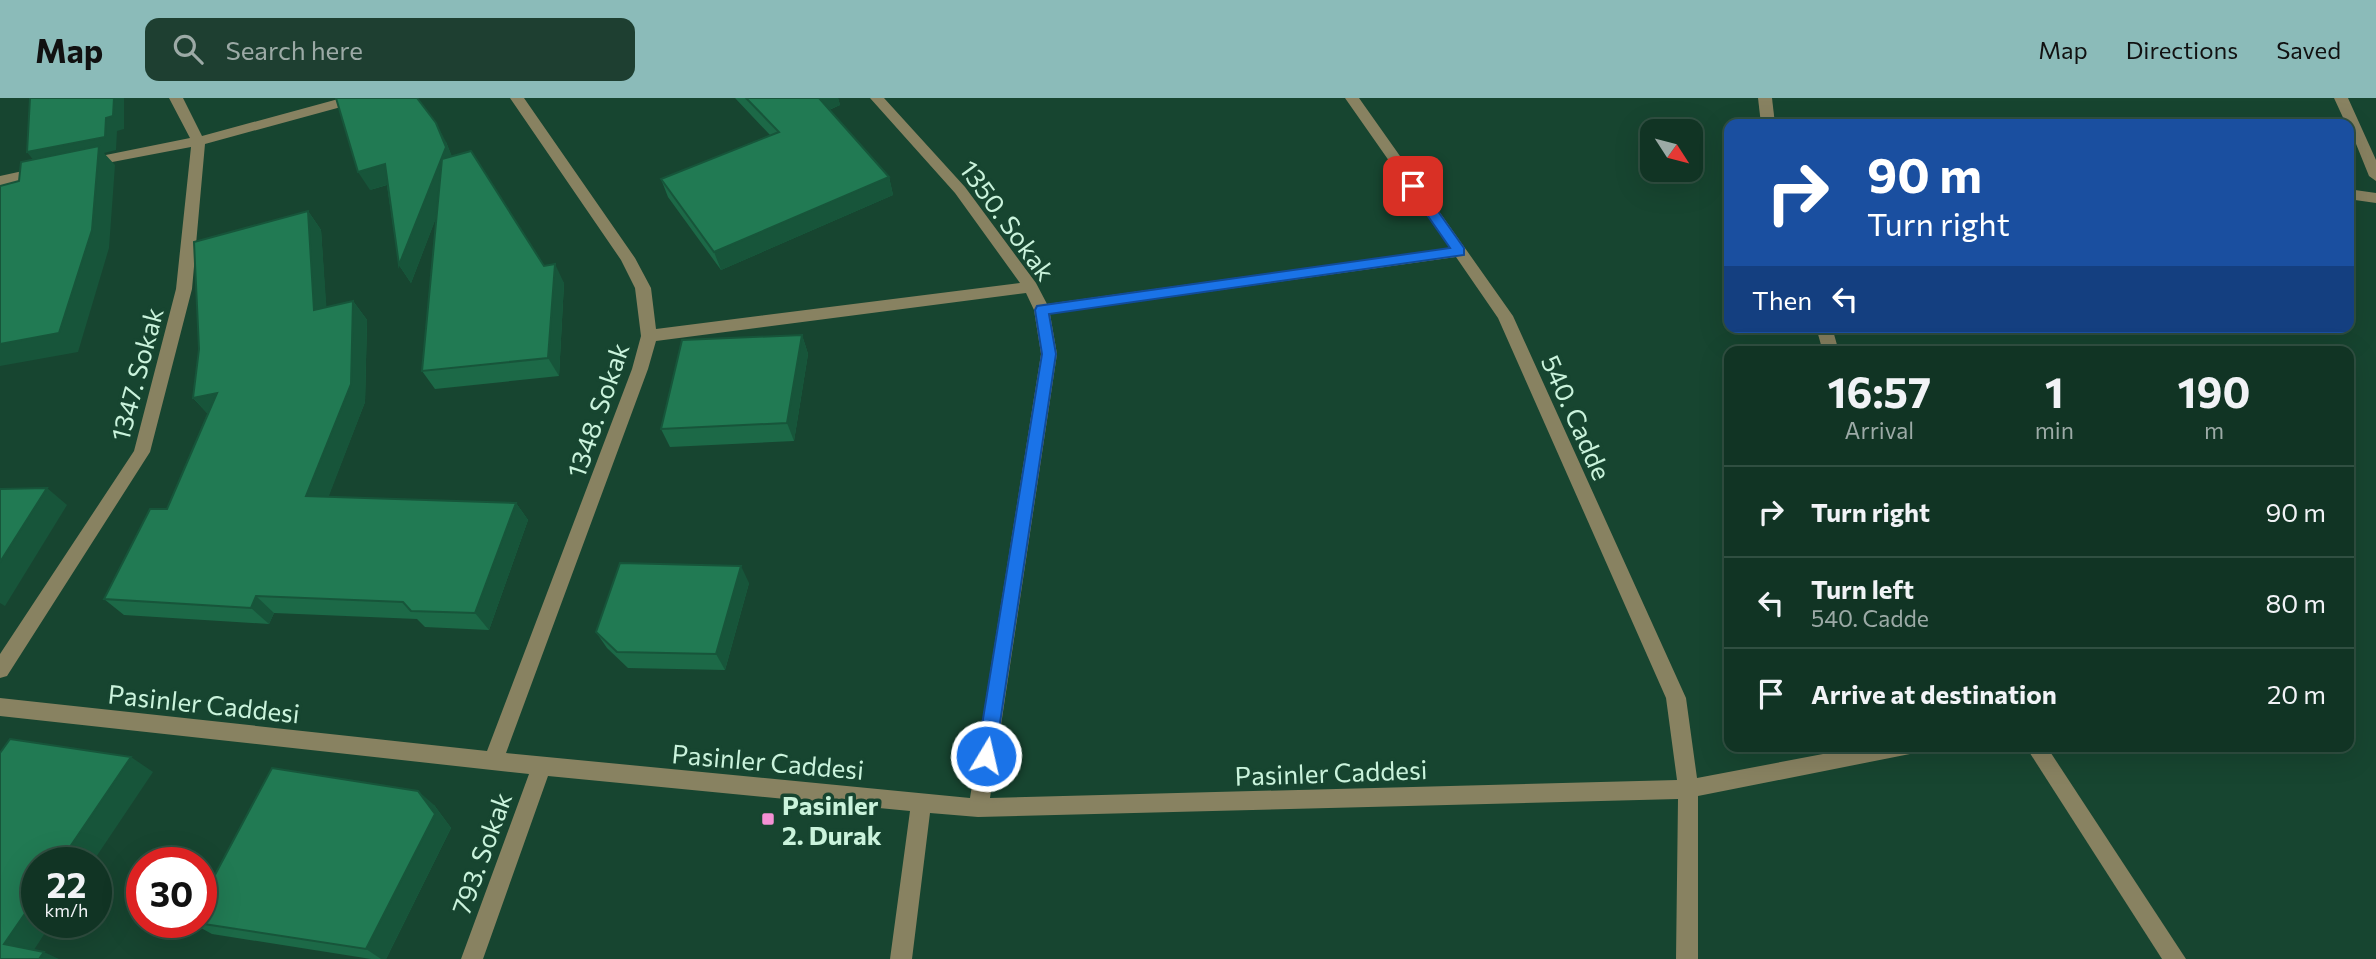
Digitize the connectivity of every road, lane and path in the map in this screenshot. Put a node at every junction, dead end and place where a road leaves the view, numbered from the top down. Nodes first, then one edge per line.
1 (176, 98) edge
2 (358, 98) edge
3 (517, 98) edge
4 (877, 98) edge
5 (1352, 98) edge
6 (1765, 98) edge
7 (2341, 98) edge
8 (1767, 119) edge
9 (2350, 119) edge
10 (2354, 127) edge
11 (198, 141) junction
12 (2376, 176) edge
13 (0, 181) edge
14 (2354, 195) edge
15 (2376, 198) edge
16 (1459, 251) junction
17 (1031, 287) junction
18 (1042, 310) junction
19 (649, 336) junction
20 (0, 670) edge
21 (0, 707) edge
22 (1882, 752) edge
23 (2039, 752) edge
24 (494, 761) junction
25 (542, 766) junction
26 (1688, 789) junction
27 (921, 802) junction
28 (978, 808) junction
29 (472, 959) edge
30 (901, 959) edge
31 (1687, 959) edge
32 (2175, 959) edge

1 - 11 street
2 - 11 street
3 - 19 street, 1348. Sokak
4 - 17 street, 1350. Sokak
5 - 16 street, 540. Cadde
6 - 8 street
7 - 9 street
10 - 12 street
11 - 13 street
11 - 20 street, 1347. Sokak
14 - 15 street
16 - 18 street
16 - 26 street, 540. Cadde
17 - 18 street, 1350. Sokak
17 - 19 street
18 - 28 street, 1350. Sokak
19 - 24 street, 1348. Sokak
21 - 24 street, Pasinler Caddesi
22 - 26 street, Pasinler Caddesi
23 - 32 street
24 - 25 street, Pasinler Caddesi
25 - 27 street, Pasinler Caddesi
25 - 29 street, 793. Sokak
26 - 28 street, Pasinler Caddesi
26 - 31 street, 540. Cadde
27 - 28 street, Pasinler Caddesi
27 - 30 street

